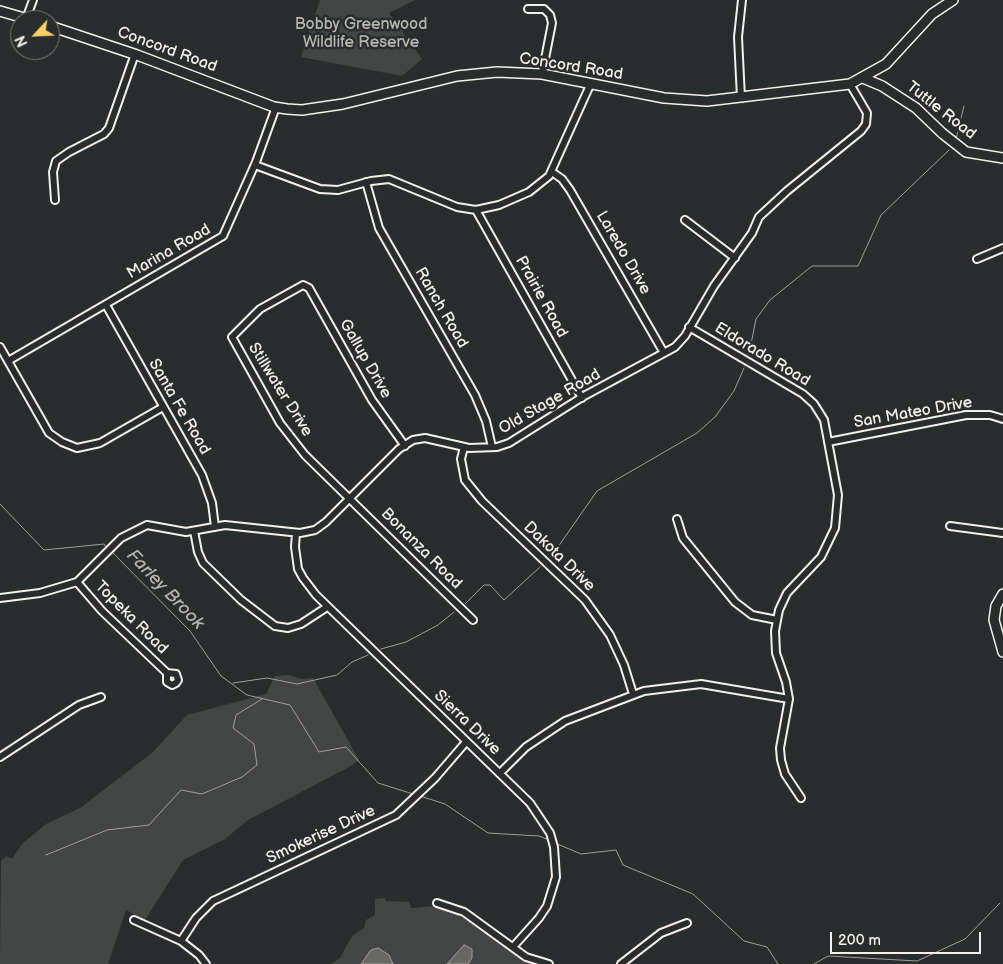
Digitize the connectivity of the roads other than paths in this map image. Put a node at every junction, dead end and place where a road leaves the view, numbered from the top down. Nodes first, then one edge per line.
1 (742, 0) edge
2 (953, 0) edge
3 (528, 9) dead end
4 (60, 29) edge
5 (135, 54) junction
6 (542, 74) junction
7 (862, 78) junction
8 (591, 83) junction
9 (850, 84) junction
10 (741, 98) junction
11 (276, 107) junction
12 (1003, 158) edge
13 (255, 165) junction
14 (552, 172) junction
15 (366, 182) junction
16 (56, 200) dead end
17 (476, 210) junction
18 (685, 220) dead end
19 (1003, 248) edge
20 (735, 258) junction
21 (977, 259) dead end
22 (303, 285) joint
23 (106, 305) junction
24 (689, 327) junction
25 (0, 346) edge
26 (664, 353) junction
27 (8, 360) junction
28 (582, 398) junction
29 (163, 407) junction
30 (1003, 419) edge
31 (828, 442) junction
32 (404, 446) junction
33 (464, 447) junction
34 (492, 447) junction
35 (349, 498) junction
36 (677, 519) dead end
37 (950, 526) dead end
38 (216, 527) junction
39 (194, 531) junction
40 (296, 533) junction
41 (1003, 533) edge
42 (77, 582) junction
43 (1003, 594) edge
44 (0, 598) edge
45 (327, 607) junction
46 (473, 620) dead end
47 (776, 620) junction
48 (1003, 652) edge
49 (167, 673) dead end
50 (633, 694) junction
51 (101, 697) dead end
52 (789, 700) junction
53 (466, 742) junction
54 (0, 757) edge
55 (500, 773) junction
56 (801, 798) dead end
57 (437, 903) dead end
58 (134, 920) dead end
59 (687, 923) dead end
60 (181, 941) junction
61 (513, 947) junction
62 (206, 964) edge
63 (549, 964) edge
64 (621, 964) edge

1 - 10 street
2 - 7 main road, Concord Road
3 - 6 street
4 - 5 main road, Concord Road
5 - 11 main road, Concord Road
5 - 16 street
6 - 8 main road, Concord Road
6 - 11 main road, Concord Road
7 - 9 main road, Concord Road
7 - 12 main road, Tuttle Road
8 - 10 main road, Concord Road
8 - 14 street
9 - 10 main road, Concord Road
9 - 20 street, Old Stage Road
11 - 13 street, Marina Road
13 - 15 street
13 - 23 street, Marina Road
14 - 17 street
14 - 26 street, Laredo Drive
15 - 17 street
15 - 34 street, Ranch Road
17 - 28 street, Prairie Road
18 - 20 street
19 - 21 street
20 - 24 street, Old Stage Road
22 - 32 street, Gallup Drive
22 - 35 street, Stillwater Drive
23 - 27 street, Marina Road
23 - 29 street, Santa Fe Road
24 - 26 street, Old Stage Road
24 - 31 street, Eldorado Road
25 - 27 street
26 - 28 street, Old Stage Road
27 - 29 street
28 - 34 street, Old Stage Road
29 - 38 street, Santa Fe Road
30 - 31 street, San Mateo Drive
31 - 47 street, Eldorado Road
32 - 33 street, Old Stage Road
32 - 35 street, Old Stage Road
33 - 34 street, Old Stage Road
33 - 50 street, Dakota Drive
35 - 40 street, Old Stage Road
35 - 46 street, Bonanza Road
36 - 47 street
37 - 41 street
38 - 39 street, Old Stage Road
38 - 40 street, Old Stage Road
39 - 42 street, Old Stage Road
39 - 45 street
40 - 45 street, Sierra Drive
42 - 44 street, Old Stage Road
42 - 49 street, Topeka Road
43 - 48 main road
45 - 53 street, Sierra Drive
47 - 52 street, Eldorado Road
50 - 52 street
50 - 55 street
51 - 54 street
52 - 56 street, Eldorado Road
53 - 55 street, Sierra Drive
53 - 60 street, Smokerise Drive
55 - 61 street, Sierra Drive
57 - 61 street
58 - 60 street
59 - 64 street
60 - 62 street
61 - 63 street

